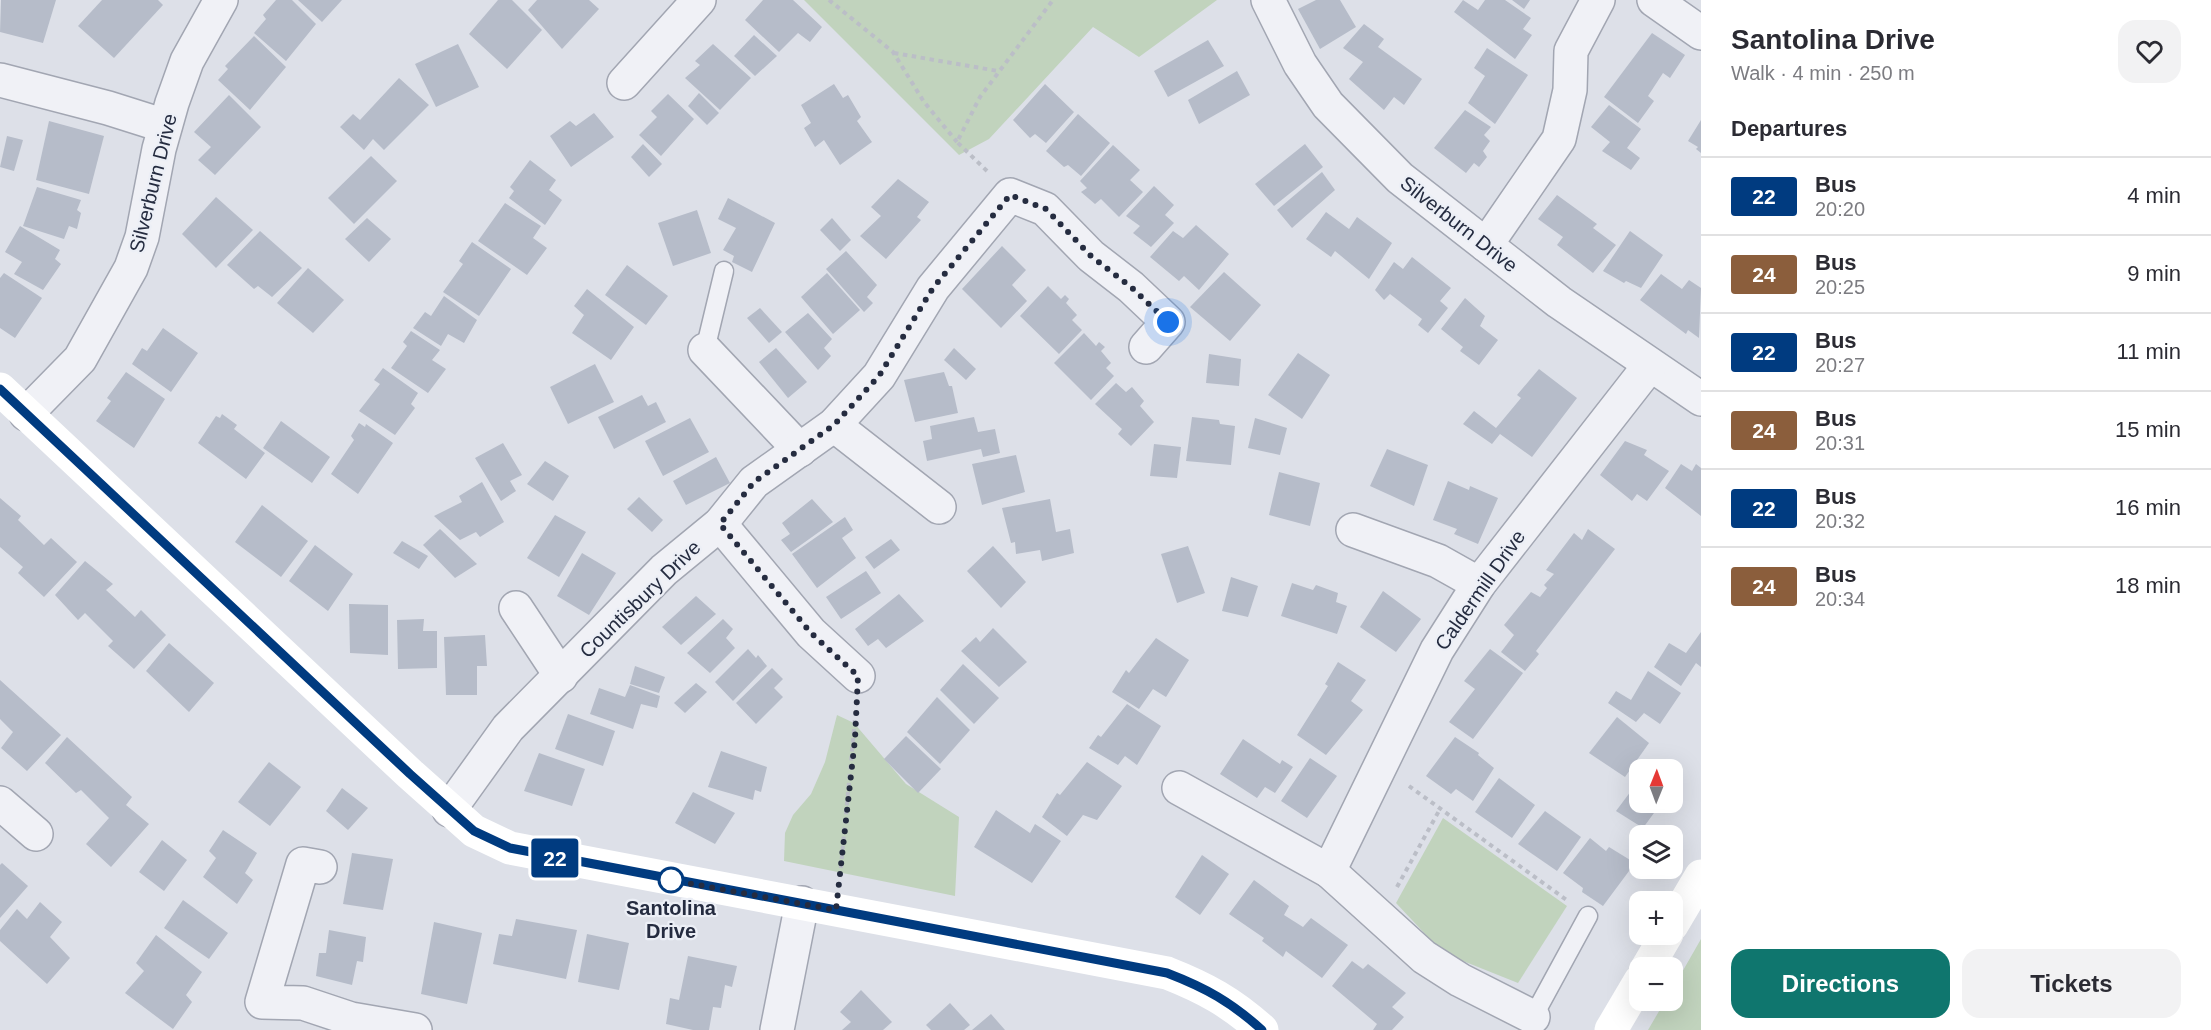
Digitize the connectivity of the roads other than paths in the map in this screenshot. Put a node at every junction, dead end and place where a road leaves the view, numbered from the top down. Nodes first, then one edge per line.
1 (221, 0) edge
2 (699, 0) edge
3 (1268, 0) edge
4 (1598, 0) edge
5 (1654, 0) edge
6 (1701, 33) edge
7 (0, 80) edge
8 (624, 83) dead end
9 (165, 126) junction
10 (1486, 245) junction
11 (724, 271) dead end
12 (1146, 347) dead end
13 (705, 350) joint
14 (1650, 364) junction
15 (0, 389) edge
16 (1701, 399) edge
17 (26, 414) junction
18 (834, 425) junction
19 (800, 450) junction
20 (939, 507) dead end
21 (720, 524) junction
22 (1353, 530) dead end
23 (1479, 584) junction
24 (516, 608) dead end
25 (561, 676) junction
26 (858, 676) road end
27 (1179, 788) dead end
28 (0, 803) edge
29 (449, 810) junction
30 (36, 834) dead end
31 (320, 867) dead end
32 (1329, 871) junction
33 (1701, 876) edge
34 (802, 903) junction
35 (1683, 906) edge
36 (1588, 916) road end
37 (1629, 1000) edge
38 (1533, 1017) joint
39 (415, 1030) edge
40 (777, 1030) edge
41 (1262, 1030) edge
42 (1611, 1030) edge

1 - 9 street, Silverburn Drive
2 - 8 street
3 - 10 street, Silverburn Drive
4 - 10 street
5 - 6 street
7 - 9 street
9 - 17 street, Silverburn Drive
10 - 14 street, Silverburn Drive
11 - 13 lane
12 - 18 street, Countisbury Drive
13 - 19 street
14 - 16 street, Silverburn Drive
14 - 23 street, Caldermill Drive
15 - 17 street
17 - 29 street
18 - 19 street, Countisbury Drive
18 - 20 street
19 - 21 street, Countisbury Drive
21 - 25 street, Countisbury Drive
21 - 26 street
22 - 23 street
23 - 32 street, Caldermill Drive
24 - 25 street
25 - 29 street, Countisbury Drive
27 - 32 street
28 - 30 street
29 - 34 street
31 - 39 street
32 - 38 street
33 - 35 street
34 - 40 street
34 - 41 street
36 - 38 lane
37 - 42 street

